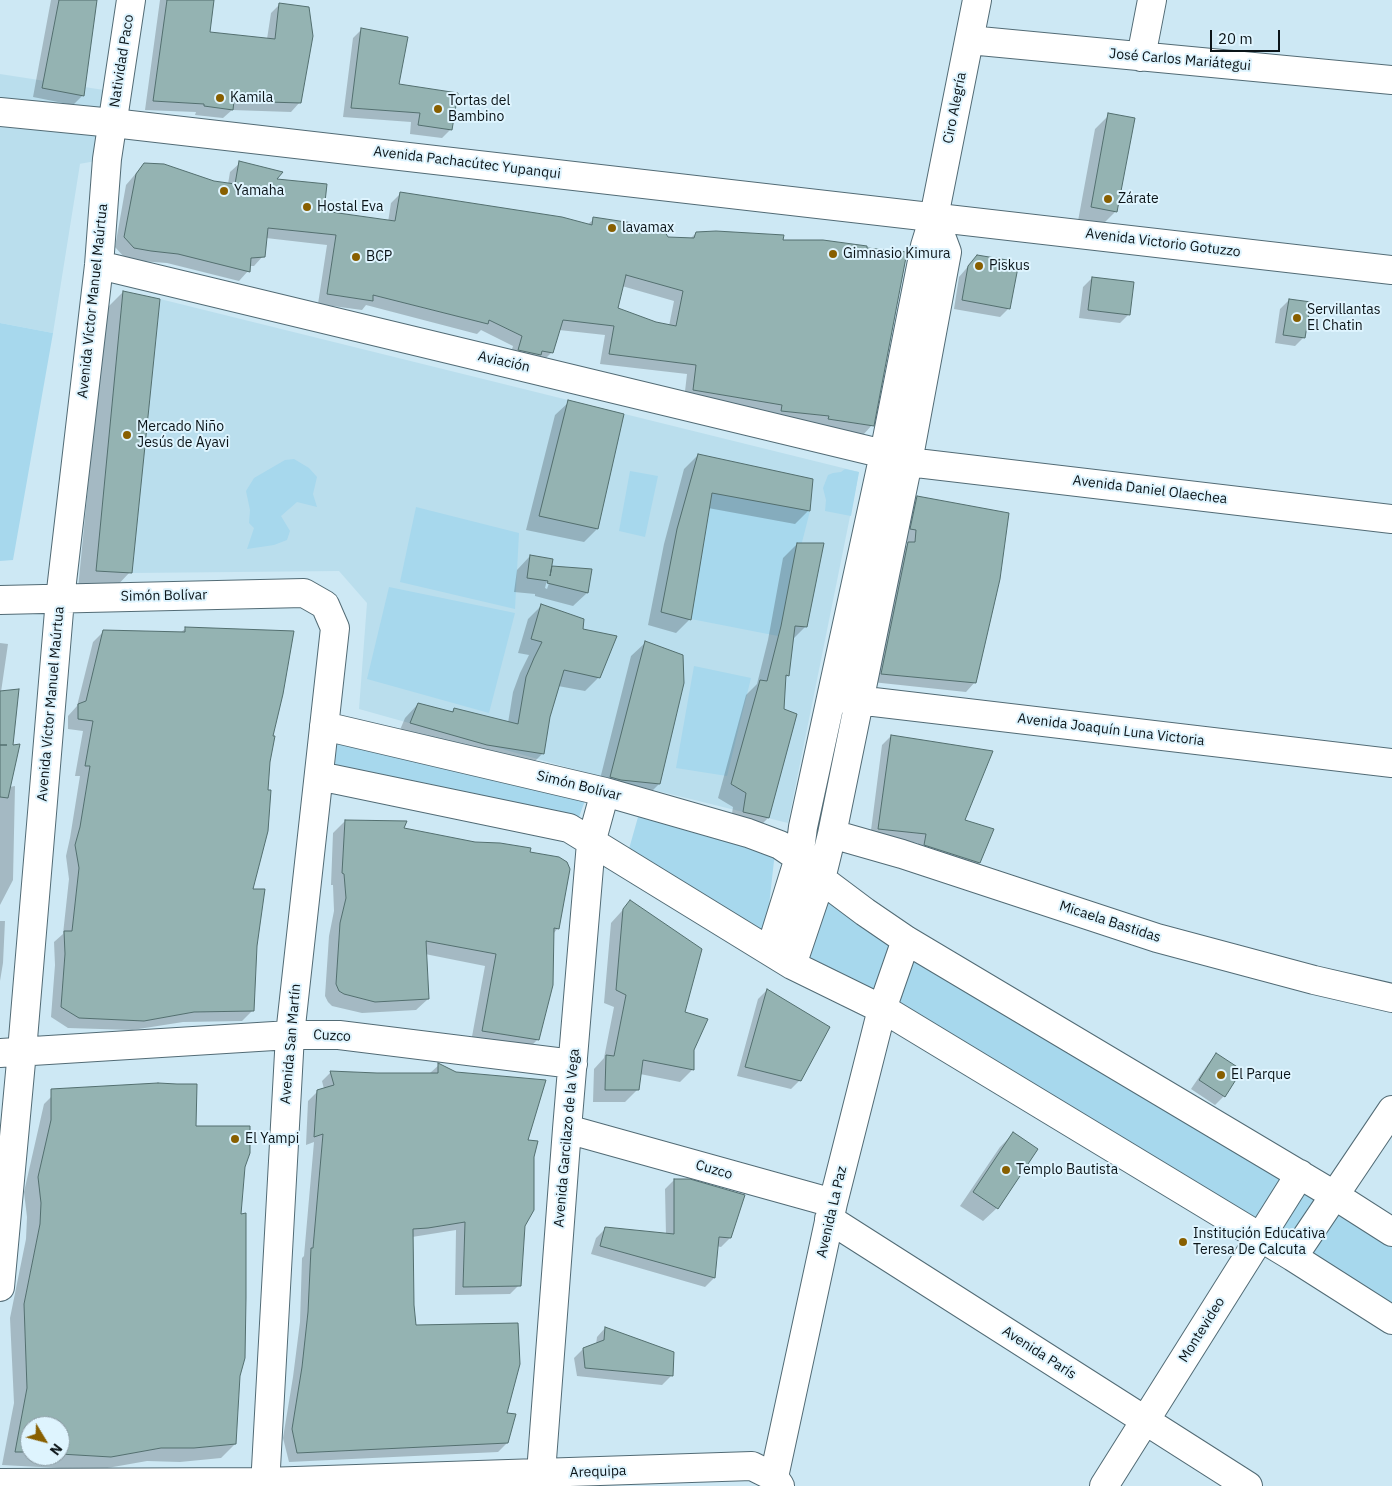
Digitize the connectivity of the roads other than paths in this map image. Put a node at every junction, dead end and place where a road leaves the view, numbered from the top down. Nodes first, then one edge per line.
1 (131, 0) edge
2 (977, 0) edge
3 (1152, 0) edge
4 (969, 40) junction
5 (1141, 57) junction
6 (1392, 80) edge
7 (0, 112) edge
8 (113, 122) junction
9 (934, 217) junction
10 (99, 265) junction
11 (1392, 270) edge
12 (896, 458) junction
13 (1392, 519) edge
14 (60, 599) junction
15 (0, 600) edge
16 (325, 604) joint
17 (831, 696) junction
18 (858, 701) junction
19 (324, 726) junction
20 (1392, 763) edge
21 (319, 776) junction
22 (605, 792) junction
23 (832, 834) junction
24 (591, 843) junction
25 (799, 858) junction
26 (821, 879) junction
27 (906, 940) junction
28 (781, 958) junction
29 (1392, 998) edge
30 (882, 1009) junction
31 (290, 1034) junction
32 (11, 1052) edge
33 (573, 1064) junction
34 (1392, 1110) edge
35 (567, 1129) junction
36 (1300, 1174) junction
37 (1334, 1195) junction
38 (831, 1211) junction
39 (1392, 1232) edge
40 (1260, 1237) junction
41 (1293, 1257) junction
42 (0, 1287) edge
43 (1392, 1320) edge
44 (1145, 1421) junction
45 (540, 1480) edge
46 (777, 1481) edge
47 (0, 1483) edge
48 (265, 1484) edge
49 (1104, 1486) edge
50 (1248, 1486) edge

1 - 8 street, Natividad Paco
2 - 4 street, Ciro Alegría
3 - 5 street
4 - 5 street, José Carlos Mariátegui
4 - 9 street, Ciro Alegría
5 - 6 street, José Carlos Mariátegui
7 - 8 street, Avenida Pachacútec Yupanqui
8 - 9 street, Avenida Pachacútec Yupanqui
8 - 10 street, Avenida Víctor Manuel Maúrtua
9 - 11 street, Avenida Victorio Gotuzzo
9 - 12 street
10 - 12 street, Aviación
10 - 14 street, Avenida Víctor Manuel Maúrtua
12 - 13 street, Avenida Daniel Olaechea
12 - 17 street
12 - 18 street
14 - 15 street, Simón Bolívar
14 - 16 street, Simón Bolívar
14 - 32 street, Avenida Víctor Manuel Maúrtua
16 - 19 street, Avenida San Martín
17 - 18 street, Avenida Joaquín Luna Victoria
17 - 25 street
18 - 20 street, Avenida Joaquín Luna Victoria
18 - 23 street
19 - 21 street, Avenida San Martín
19 - 22 street, Simón Bolívar
21 - 24 street
21 - 31 street, Avenida San Martín
22 - 24 street, Avenida Garcilazo de la Vega
22 - 25 street, Simón Bolívar
23 - 26 street
23 - 29 street, Micaela Bastidas
24 - 28 street
24 - 33 street, Avenida Garcilazo de la Vega
25 - 26 street, Simón Bolívar
25 - 28 street
26 - 27 street, Simón Bolívar
26 - 28 street
27 - 30 street, Avenida La Paz
27 - 36 street, Simón Bolívar
28 - 30 street
30 - 38 street, Avenida La Paz
30 - 40 street
31 - 32 street, Cuzco
31 - 33 street, Cuzco
31 - 48 street, Avenida San Martín
32 - 42 street, Avenida Víctor Manuel Maúrtua
33 - 35 street, Avenida Garcilazo de la Vega
34 - 37 street
35 - 38 street, Cuzco
35 - 45 street, Avenida Garcilazo de la Vega
36 - 37 street, Simón Bolívar
36 - 40 street, Montevideo
37 - 39 street, Simón Bolívar
37 - 41 street
38 - 44 street, Avenida París
38 - 46 street, Avenida La Paz
40 - 41 street
40 - 44 street, Montevideo
41 - 43 street
44 - 49 street, Montevideo
44 - 50 street, Avenida París
45 - 46 street, Arequipa
45 - 48 street, Arequipa
47 - 48 street, Arequipa

